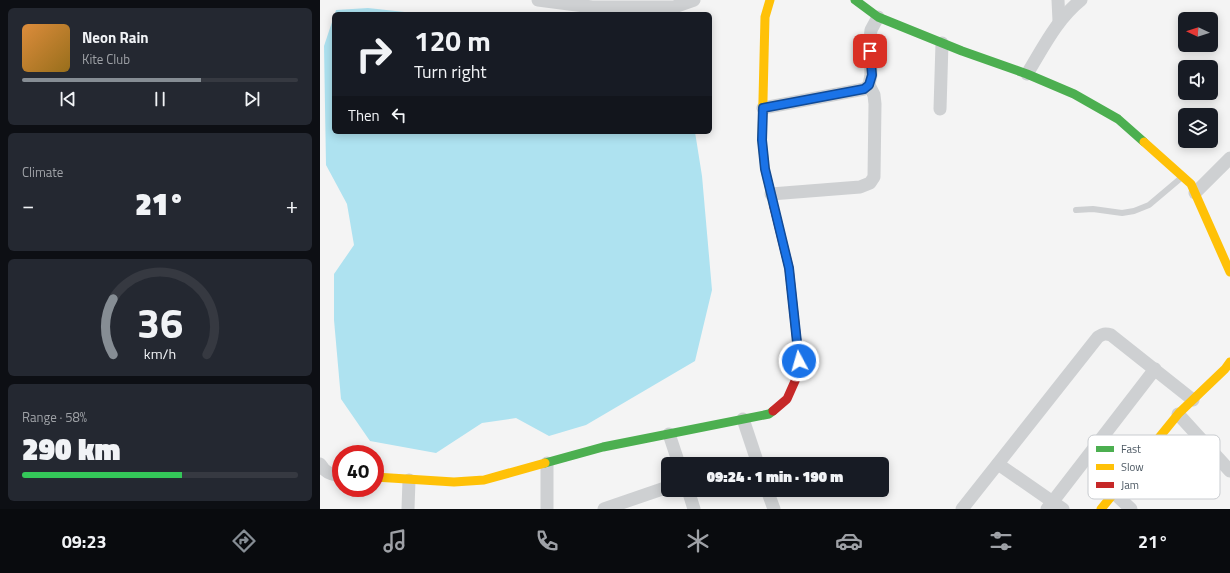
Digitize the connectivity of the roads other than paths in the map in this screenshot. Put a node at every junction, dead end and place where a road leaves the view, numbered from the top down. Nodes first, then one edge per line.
1 (538, 0) edge
2 (694, 0) edge
3 (770, 0) edge
4 (856, 0) edge
5 (1058, 0) edge
6 (1081, 0) edge
7 (878, 17) junction
8 (1059, 21) junction
9 (942, 43) junction
10 (1026, 74) junction
11 (869, 85) junction
12 (763, 108) junction
13 (940, 109) dead end
14 (1230, 158) edge
15 (1182, 176) junction
16 (1195, 193) junction
17 (771, 194) junction
18 (1076, 210) dead end
19 (1230, 272) edge
20 (1228, 368) edge
21 (1155, 369) junction
22 (1193, 400) junction
23 (1178, 414) junction
24 (743, 420) junction
25 (669, 434) junction
26 (1106, 435) edge
27 (1161, 435) edge
28 (1198, 435) edge
29 (677, 457) edge
30 (756, 457) edge
31 (1220, 459) edge
32 (1088, 460) edge
33 (548, 463) junction
34 (998, 464) junction
35 (321, 469) edge
36 (1230, 470) edge
37 (332, 475) edge
38 (384, 479) edge
39 (409, 480) junction
40 (661, 489) edge
41 (690, 497) edge
42 (770, 497) edge
43 (1109, 499) edge
44 (1120, 499) edge
45 (1054, 506) edge
46 (408, 509) edge
47 (547, 509) edge
48 (604, 509) edge
49 (694, 509) edge
50 (774, 509) edge
51 (962, 509) edge
52 (1101, 509) edge
53 (1131, 509) edge

1 - 2 street
3 - 12 street
4 - 7 street
5 - 8 street
6 - 8 street
7 - 9 street
7 - 11 street
8 - 10 street
9 - 10 street
9 - 13 street
10 - 15 street
11 - 12 street
11 - 17 street
12 - 17 street
14 - 16 street
15 - 16 street
15 - 18 lane
16 - 19 street
17 - 24 street
20 - 22 street
21 - 22 street
21 - 26 street
21 - 34 street
22 - 23 street
23 - 27 street
23 - 28 street
24 - 25 street
24 - 30 street
25 - 29 street
25 - 33 street
31 - 36 street
32 - 45 street
33 - 39 street
33 - 47 street
34 - 45 street
34 - 51 street
35 - 37 street
38 - 39 street
39 - 46 street
40 - 48 street
41 - 49 street
42 - 50 street
43 - 52 street
44 - 53 street

